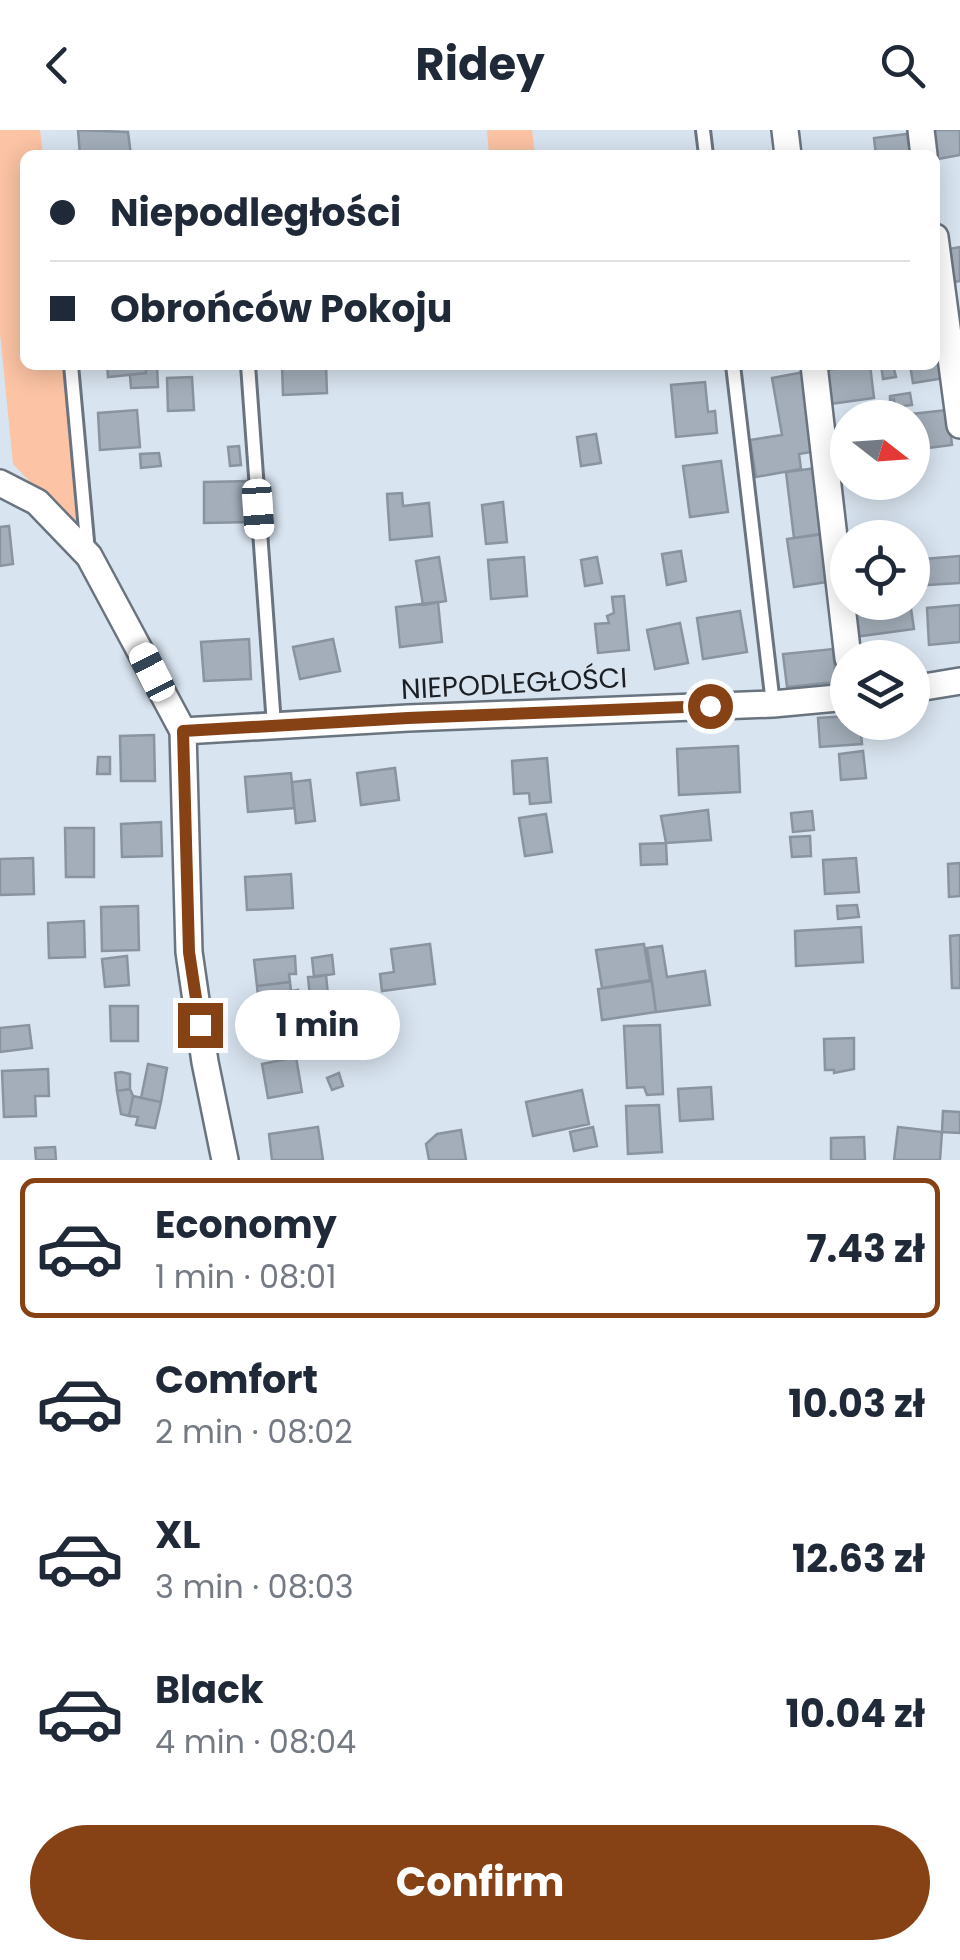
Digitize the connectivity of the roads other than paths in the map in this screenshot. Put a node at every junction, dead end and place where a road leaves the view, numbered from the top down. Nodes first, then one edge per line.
1 (940, 275) edge
2 (71, 370) edge
3 (248, 370) edge
4 (735, 370) edge
5 (815, 370) edge
6 (960, 425) edge
7 (0, 483) edge
8 (88, 556) junction
9 (846, 640) edge
10 (960, 682) edge
11 (930, 686) edge
12 (830, 699) edge
13 (773, 704) junction
14 (274, 726) junction
15 (183, 731) junction
16 (225, 1160) edge

1 - 6 street
2 - 8 lane
3 - 14 lane
4 - 13 lane
5 - 9 street
7 - 8 street
8 - 15 street
10 - 11 street
12 - 13 street, NIEPODLEGŁOŚCI
13 - 14 street, NIEPODLEGŁOŚCI
14 - 15 street, NIEPODLEGŁOŚCI
15 - 16 street

